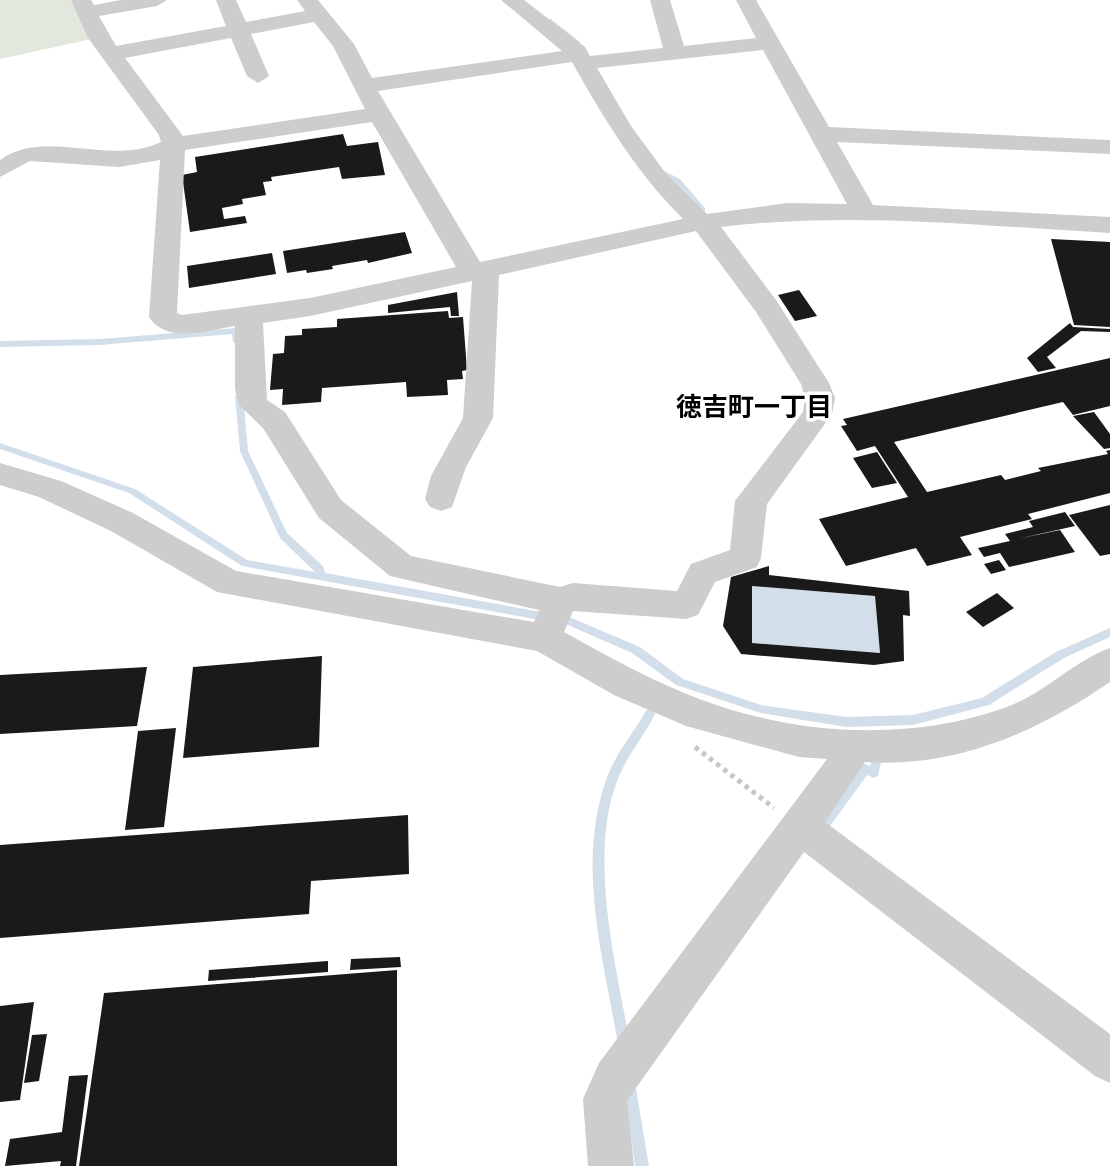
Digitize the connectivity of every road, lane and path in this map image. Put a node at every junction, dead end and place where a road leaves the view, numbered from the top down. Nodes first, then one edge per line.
1 (157, 0) edge
2 (226, 0) edge
3 (511, 0) edge
4 (660, 0) edge
5 (746, 0) edge
6 (84, 6) edge
7 (312, 7) edge
8 (238, 30) junction
9 (771, 43) junction
10 (675, 52) junction
11 (111, 54) junction
12 (587, 60) junction
13 (258, 76) dead end
14 (365, 86) junction
15 (379, 114) junction
16 (819, 134) junction
17 (173, 145) junction
18 (1110, 147) edge
19 (0, 170) edge
20 (864, 212) junction
21 (699, 223) junction
22 (1110, 225) edge
23 (480, 271) junction
24 (249, 316) junction
25 (0, 474) edge
26 (441, 499) dead end
27 (552, 619) junction
28 (1110, 663) edge
29 (692, 744) dead end
30 (853, 746) junction
31 (800, 826) junction
32 (1110, 1061) edge
33 (611, 1166) edge

1 - 6 street
2 - 8 street
3 - 12 street
4 - 10 street
5 - 9 street
6 - 11 street
7 - 8 street
7 - 14 street
8 - 11 street
8 - 13 street
9 - 10 street
9 - 16 street
10 - 12 street
11 - 17 street
12 - 14 street
12 - 21 street
14 - 15 street
15 - 17 street
15 - 23 street
16 - 18 street
16 - 20 street
17 - 19 street
17 - 24 street
20 - 21 street
20 - 22 street
21 - 23 street
21 - 27 street
23 - 24 street
23 - 26 street
24 - 27 street
25 - 27 street
27 - 30 street
28 - 30 street
29 - 31 path
30 - 31 street
31 - 32 street
31 - 33 street

